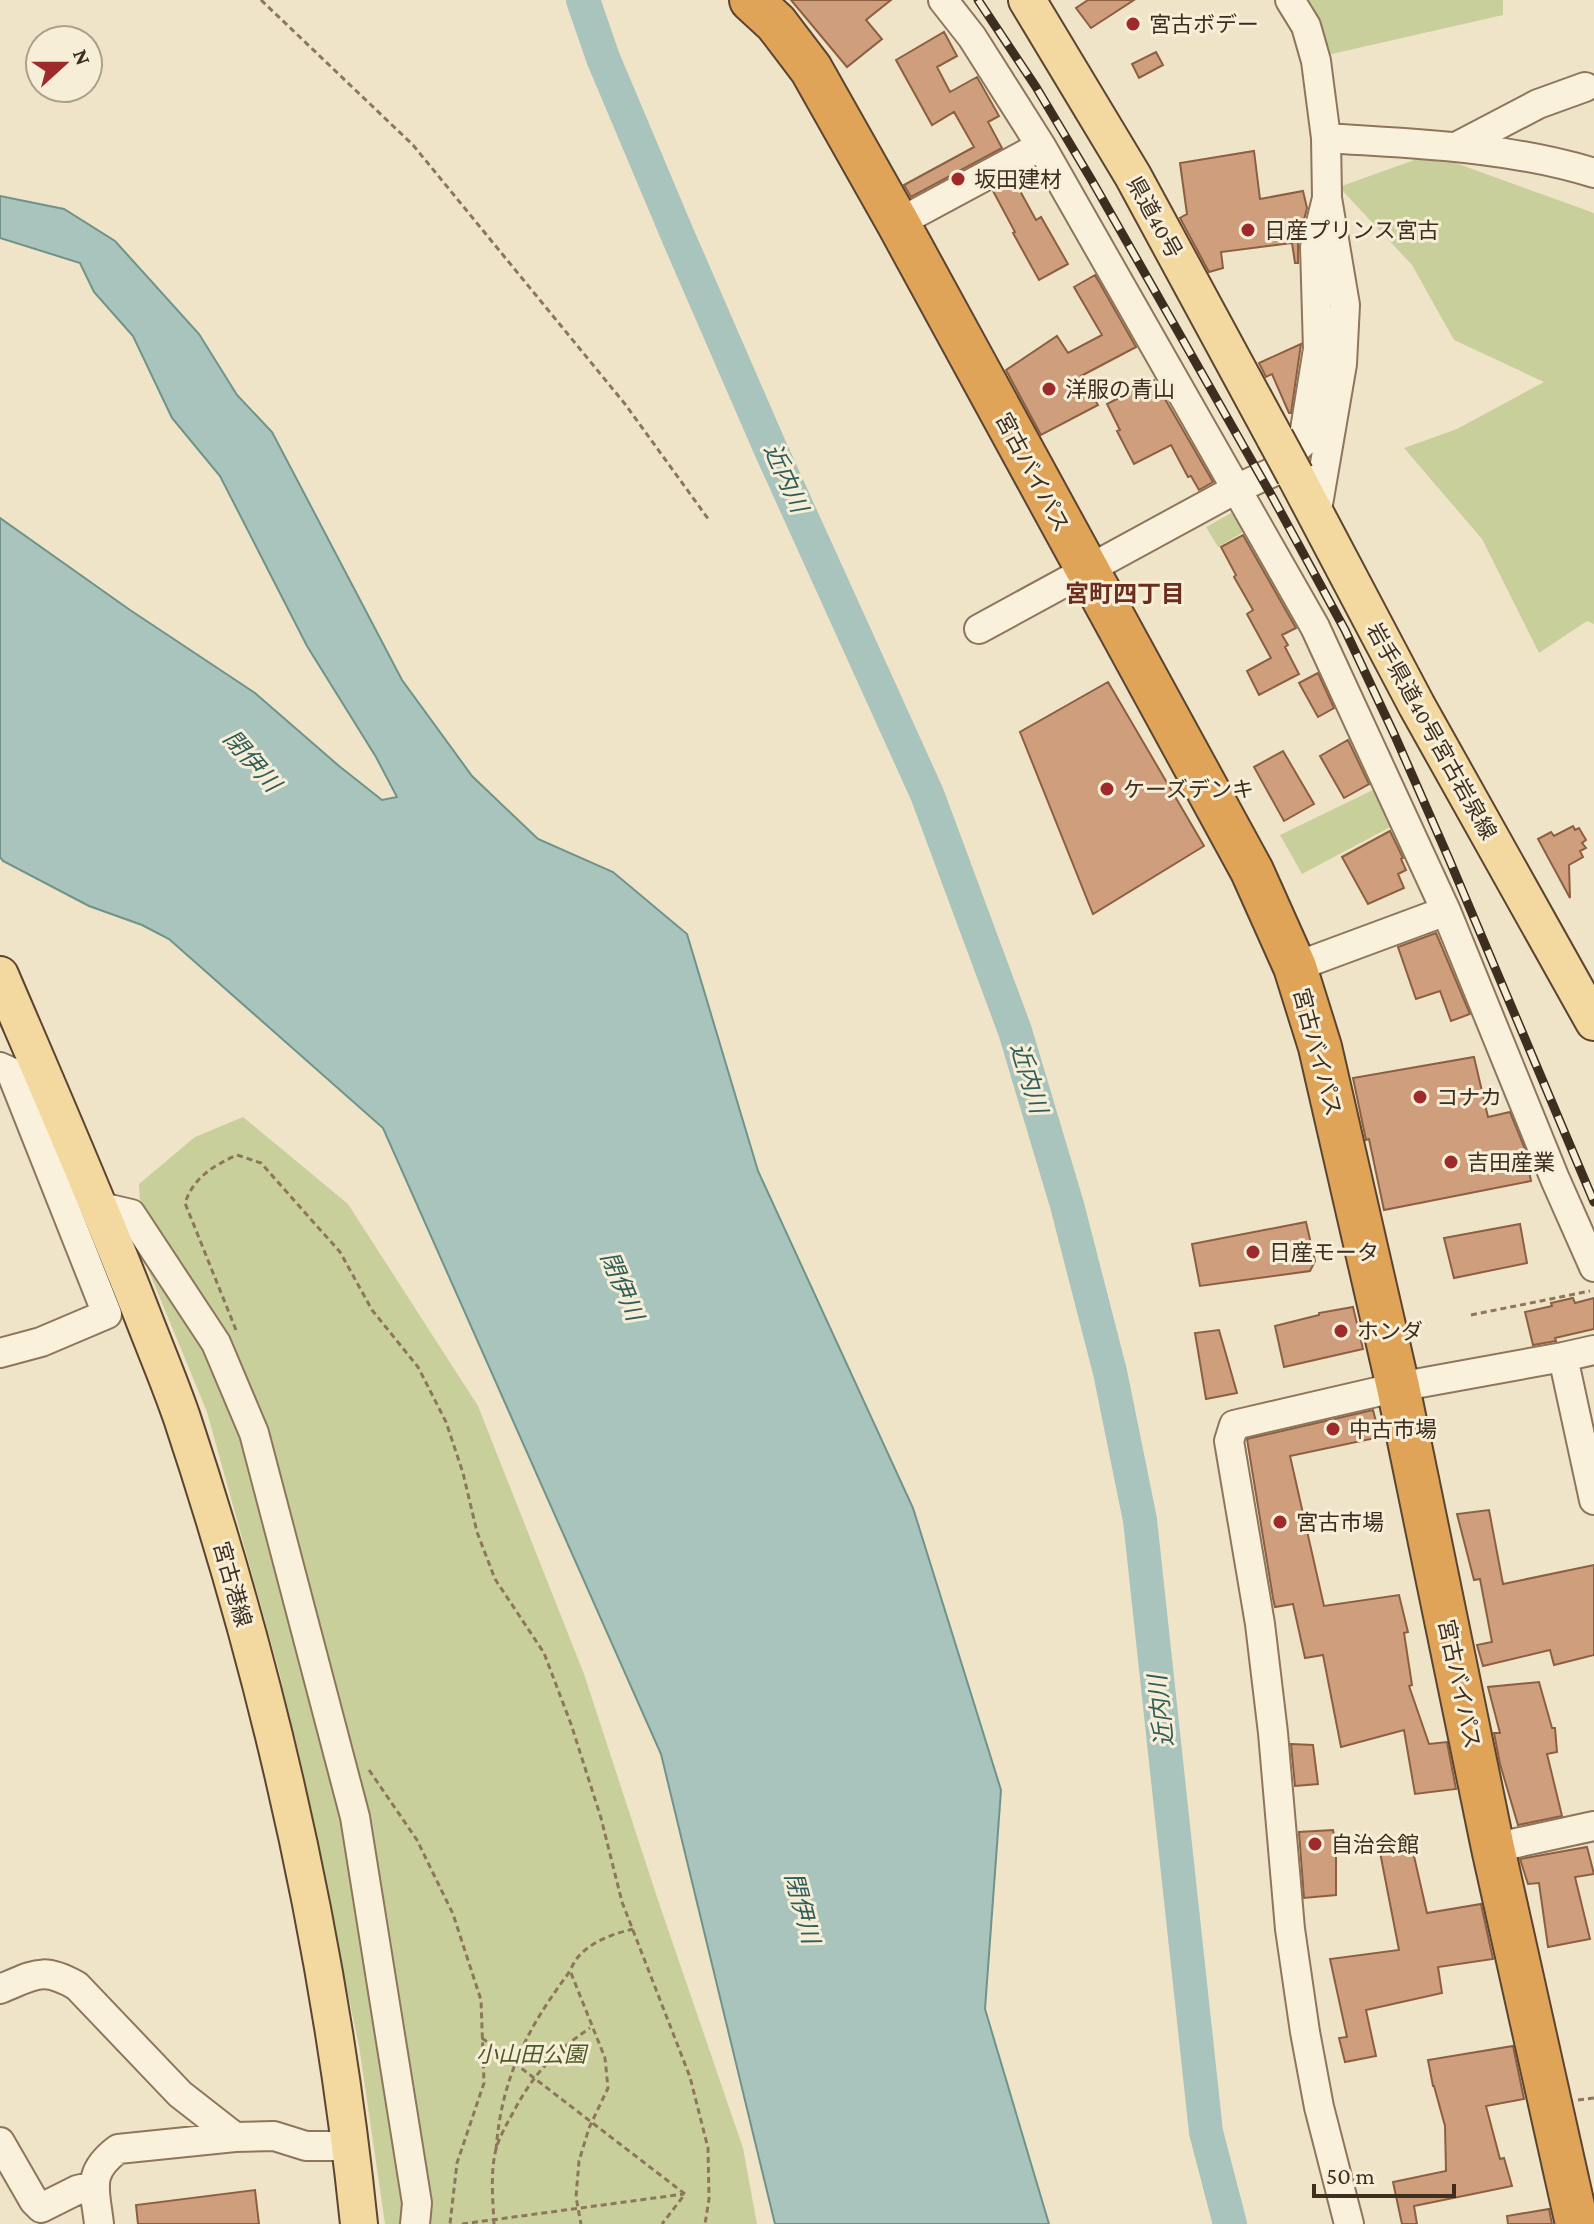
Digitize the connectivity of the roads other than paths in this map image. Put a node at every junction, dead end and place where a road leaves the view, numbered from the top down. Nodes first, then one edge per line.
1 (751, 0) edge
2 (943, 0) edge
3 (1027, 0) edge
4 (1290, 0) edge
5 (1585, 87) dead end
6 (1326, 138) junction
7 (1041, 146) junction
8 (1458, 146) junction
9 (1594, 173) edge
10 (1327, 198) junction
11 (898, 223) junction
12 (1275, 438) joint
13 (1236, 489) junction
14 (1316, 516) junction
15 (1087, 571) junction
16 (979, 629) dead end
17 (1446, 911) junction
18 (1295, 967) junction
19 (0, 975) edge
20 (1594, 1022) edge
21 (0, 1067) edge
22 (101, 1207) junction
23 (1594, 1267) edge
24 (1594, 1350) edge
25 (0, 1353) edge
26 (1563, 1357) junction
27 (1398, 1387) junction
28 (1594, 1500) edge
29 (1594, 1826) edge
30 (1493, 1848) junction
31 (0, 1989) edge
32 (235, 2137) junction
33 (0, 2142) edge
34 (351, 2146) junction
35 (94, 2186) junction
36 (99, 2224) edge
37 (359, 2224) edge
38 (415, 2224) edge
39 (1349, 2224) edge
40 (1577, 2224) edge

1 - 11 highway, 宮古バイパス
2 - 7 street
3 - 12 main road, 県道40号
4 - 6 street
5 - 8 street
6 - 8 street
6 - 10 street
7 - 11 street
7 - 13 street
8 - 9 street
10 - 13 street
10 - 14 street
11 - 15 highway, 宮古バイパス
12 - 14 main road, 岩手県道40号宮古岩泉線, bridge
13 - 15 street
13 - 17 street
14 - 20 main road, 岩手県道40号宮古岩泉線
15 - 16 street
15 - 18 highway, 宮古バイパス
17 - 18 street
17 - 23 street
18 - 27 highway, 宮古バイパス
19 - 22 main road, 宮古港線
21 - 25 street
22 - 34 main road, 宮古港線
22 - 38 street
24 - 26 street
26 - 27 street
26 - 28 street
27 - 30 highway, 宮古バイパス
27 - 39 street
29 - 30 street
30 - 40 highway, 宮古バイパス
31 - 32 street
32 - 34 street
32 - 35 street
33 - 35 street
34 - 37 main road, 宮古港線
35 - 36 street

